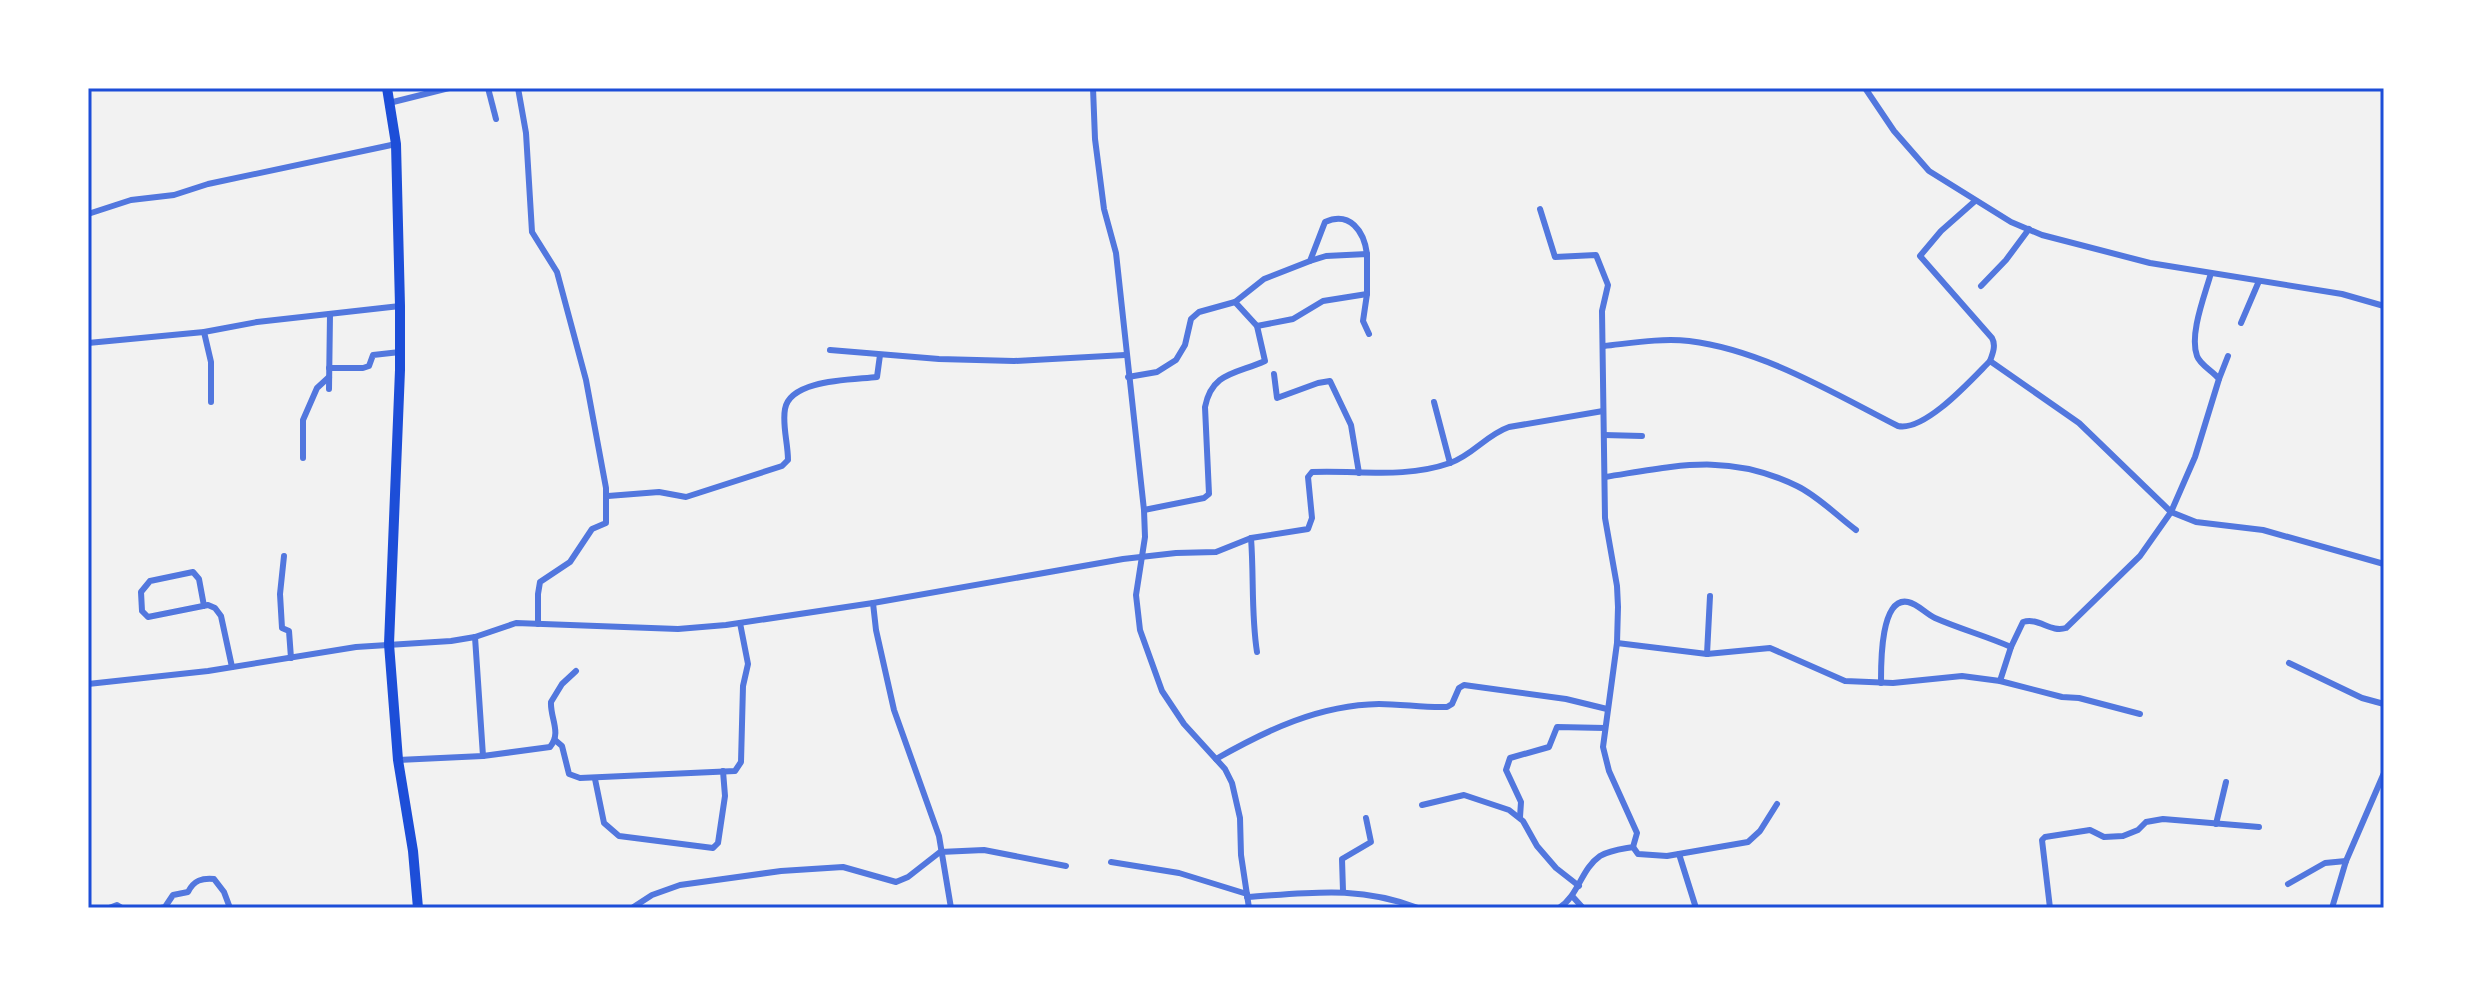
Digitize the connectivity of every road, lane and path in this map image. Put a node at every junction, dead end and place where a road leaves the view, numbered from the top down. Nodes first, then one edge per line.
1 (387, 88) edge
2 (449, 88) edge
3 (488, 88) edge
4 (518, 88) edge
5 (1093, 88) edge
6 (1865, 88) edge
7 (389, 103) junction
8 (496, 119) dead end
9 (396, 144) junction
10 (1975, 201) junction
11 (1540, 209) dead end
12 (88, 214) edge
13 (2029, 229) junction
14 (1367, 254) junction
15 (1310, 261) junction
16 (2211, 273) junction
17 (2259, 281) junction
18 (1981, 286) dead end
19 (1367, 294) junction
20 (1235, 302) junction
21 (400, 306) junction
22 (2384, 306) edge
23 (330, 314) junction
24 (2241, 323) dead end
25 (1257, 326) junction
26 (204, 332) junction
27 (1369, 334) dead end
28 (88, 343) edge
29 (1604, 346) junction
30 (830, 350) dead end
31 (400, 352) junction
32 (880, 355) junction
33 (1125, 355) junction
34 (2228, 356) dead end
35 (1990, 361) junction
36 (329, 368) junction
37 (1274, 374) dead end
38 (329, 377) junction
39 (1128, 377) junction
40 (2219, 379) junction
41 (329, 389) dead end
42 (211, 402) dead end
43 (1434, 402) dead end
44 (1603, 411) junction
45 (1604, 435) junction
46 (1642, 436) dead end
47 (303, 458) dead end
48 (1450, 463) junction
49 (1359, 473) junction
50 (1605, 477) junction
51 (608, 496) junction
52 (1144, 510) junction
53 (2171, 512) junction
54 (1856, 530) dead end
55 (1251, 538) junction
56 (284, 556) dead end
57 (1143, 556) junction
58 (2384, 564) edge
59 (1710, 596) dead end
60 (873, 603) junction
61 (204, 606) junction
62 (740, 623) junction
63 (538, 624) junction
64 (475, 637) junction
65 (1617, 643) junction
66 (389, 644) junction
67 (2011, 647) junction
68 (1257, 652) dead end
69 (1707, 654) junction
70 (291, 658) junction
71 (2289, 663) dead end
72 (232, 667) junction
73 (576, 671) dead end
74 (2000, 681) junction
75 (1881, 683) junction
76 (88, 684) edge
77 (2384, 704) edge
78 (1607, 709) junction
79 (2140, 714) dead end
80 (1605, 728) junction
81 (555, 740) junction
82 (483, 756) junction
83 (1216, 759) junction
84 (398, 760) junction
85 (723, 771) junction
86 (2384, 773) edge
87 (595, 779) junction
88 (2226, 782) dead end
89 (2382, 787) edge
90 (1777, 804) dead end
91 (1422, 805) dead end
92 (1520, 817) junction
93 (1366, 818) dead end
94 (2216, 824) junction
95 (2259, 827) dead end
96 (1633, 847) junction
97 (940, 852) junction
98 (1679, 854) junction
99 (2346, 861) junction
100 (1111, 862) dead end
101 (1066, 866) dead end
102 (2288, 884) dead end
103 (1579, 886) junction
104 (1343, 891) junction
105 (1247, 896) junction
106 (1573, 897) junction
107 (1406, 906) edge
108 (109, 908) edge
109 (122, 908) edge
110 (161, 908) edge
111 (230, 908) edge
112 (418, 908) edge
113 (632, 908) edge
114 (951, 908) edge
115 (1249, 908) edge
116 (1418, 908) edge
117 (1559, 908) edge
118 (1583, 908) edge
119 (1696, 908) edge
120 (2050, 908) edge
121 (2332, 908) edge

1 - 7 highway
2 - 7 street
3 - 8 street
4 - 51 street
5 - 33 street
6 - 10 street
7 - 9 highway
9 - 12 street
9 - 21 highway
10 - 13 street
10 - 35 street
11 - 29 street
13 - 16 street
13 - 18 street
14 - 15 street
14 - 15 street
14 - 19 street
15 - 20 street
16 - 17 street
16 - 40 street
17 - 22 street
17 - 24 street
19 - 25 street
19 - 27 street
20 - 25 street
20 - 39 street
21 - 23 street
21 - 31 highway
23 - 26 street
23 - 36 street
25 - 52 street
26 - 28 street
26 - 42 street
29 - 35 street
29 - 44 street
30 - 32 street
31 - 36 street
31 - 66 highway
32 - 33 street
32 - 51 street
33 - 39 street
34 - 40 street
35 - 53 street
36 - 38 street
37 - 49 street
38 - 41 street
38 - 47 street
39 - 52 street
40 - 53 street
43 - 48 street
44 - 45 street
44 - 48 street
45 - 46 street
45 - 50 street
48 - 49 street
49 - 55 street
50 - 54 street
50 - 65 street
51 - 63 street
52 - 57 street
53 - 58 street
53 - 67 street
55 - 57 street
55 - 68 street
56 - 70 street
57 - 60 street
57 - 83 street
59 - 69 street
60 - 62 street
60 - 97 street
61 - 61 street
61 - 72 street
62 - 63 street
62 - 85 street
63 - 64 street
64 - 66 street
64 - 82 street
65 - 69 street
65 - 78 street
66 - 70 street
66 - 84 highway
67 - 74 street
67 - 75 street
69 - 75 street
70 - 72 street
71 - 77 street
72 - 76 street
73 - 81 street
74 - 75 street
74 - 79 street
78 - 80 street
78 - 83 street
80 - 92 street
80 - 96 street
81 - 82 street
81 - 87 street
82 - 84 street
83 - 105 street
84 - 112 highway
85 - 87 street
85 - 87 street
86 - 89 street
88 - 94 street
89 - 99 street
90 - 98 street
91 - 92 street
92 - 103 street
93 - 104 street
94 - 95 street
94 - 120 street
96 - 98 street
96 - 103 street
97 - 101 street
97 - 113 street
97 - 114 street
98 - 119 street
99 - 102 street
99 - 121 street
100 - 105 street
103 - 106 street
104 - 105 street
104 - 107 street
105 - 115 street
106 - 117 street
106 - 118 street
107 - 116 street
108 - 109 street
110 - 111 street

